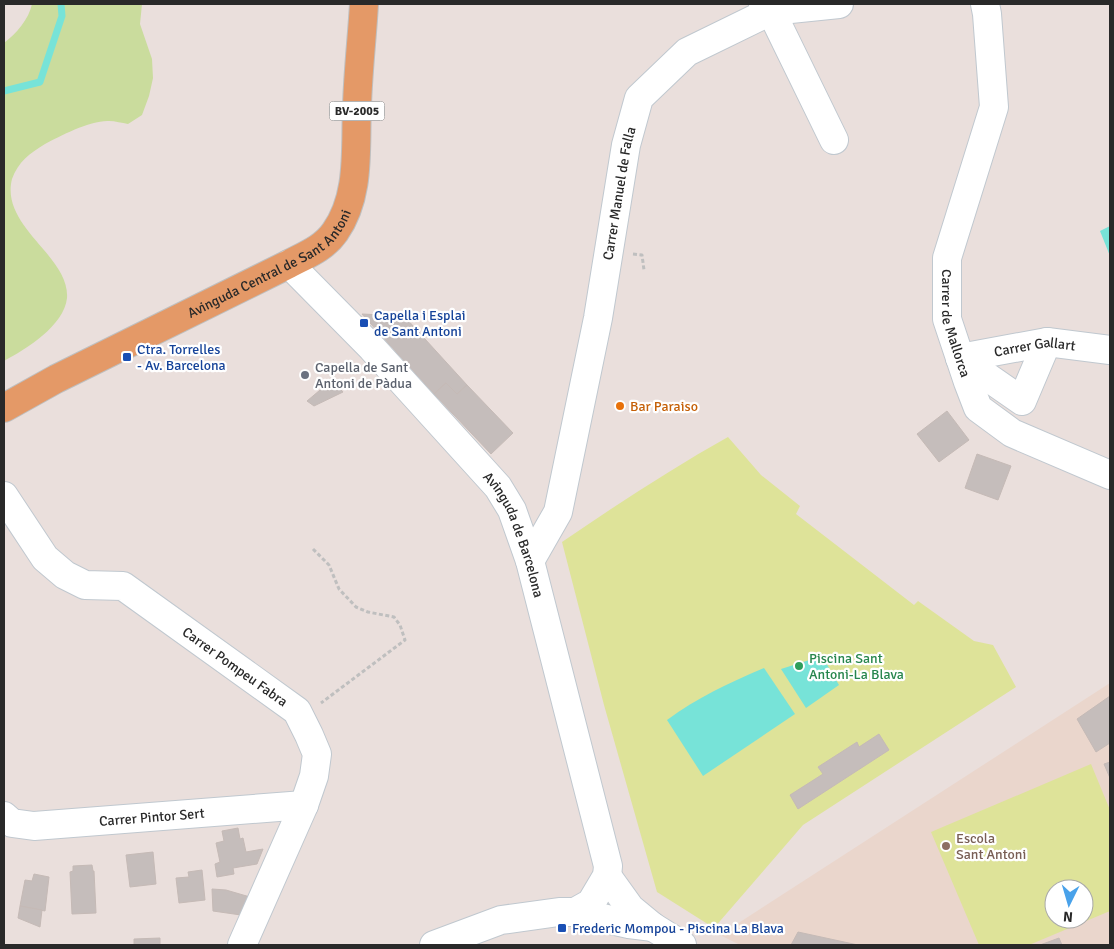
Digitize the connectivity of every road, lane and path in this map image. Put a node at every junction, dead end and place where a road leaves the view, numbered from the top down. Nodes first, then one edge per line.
1 (364, 4) edge
2 (839, 4) edge
3 (985, 4) edge
4 (767, 7) edge
5 (834, 140) dead end
6 (642, 255) dead end
7 (289, 264) junction
8 (644, 270) dead end
9 (1047, 342) junction
10 (1110, 350) edge
11 (960, 358) junction
12 (4, 408) edge
13 (1110, 475) edge
14 (4, 496) edge
15 (512, 510) junction
16 (558, 512) junction
17 (313, 549) dead end
18 (530, 561) junction
19 (301, 718) junction
20 (304, 806) junction
21 (4, 816) edge
22 (608, 876) junction
23 (574, 912) junction
24 (653, 927) junction
25 (242, 945) edge
26 (434, 945) edge
27 (682, 945) edge

1 - 7 main road, Avinguda Central de Sant Antoni / BV-2005
2 - 4 street, Carrer Manuel de Falla
3 - 11 street, Carrer de Mallorca
4 - 5 street
4 - 16 street, Carrer Manuel de Falla
6 - 8 path
7 - 12 main road, Avinguda Central de Sant Antoni / BV-2005
7 - 15 street, Avinguda de Barcelona
9 - 10 street, Carrer Gallart
9 - 11 street, Carrer Gallart
9 - 11 street
11 - 13 street, Carrer de Mallorca
14 - 19 street, Carrer Pompeu Fabra
15 - 16 street
15 - 18 street, Avinguda de Barcelona
16 - 18 street, Carrer Manuel de Falla
17 - 19 path
18 - 22 street, Avinguda de Barcelona
19 - 20 street, Carrer Pompeu Fabra
20 - 21 street, Carrer Pintor Sert
20 - 25 street, Carrer Pompeu Fabra
22 - 23 street
22 - 24 street
23 - 24 street
23 - 26 street
24 - 27 street

